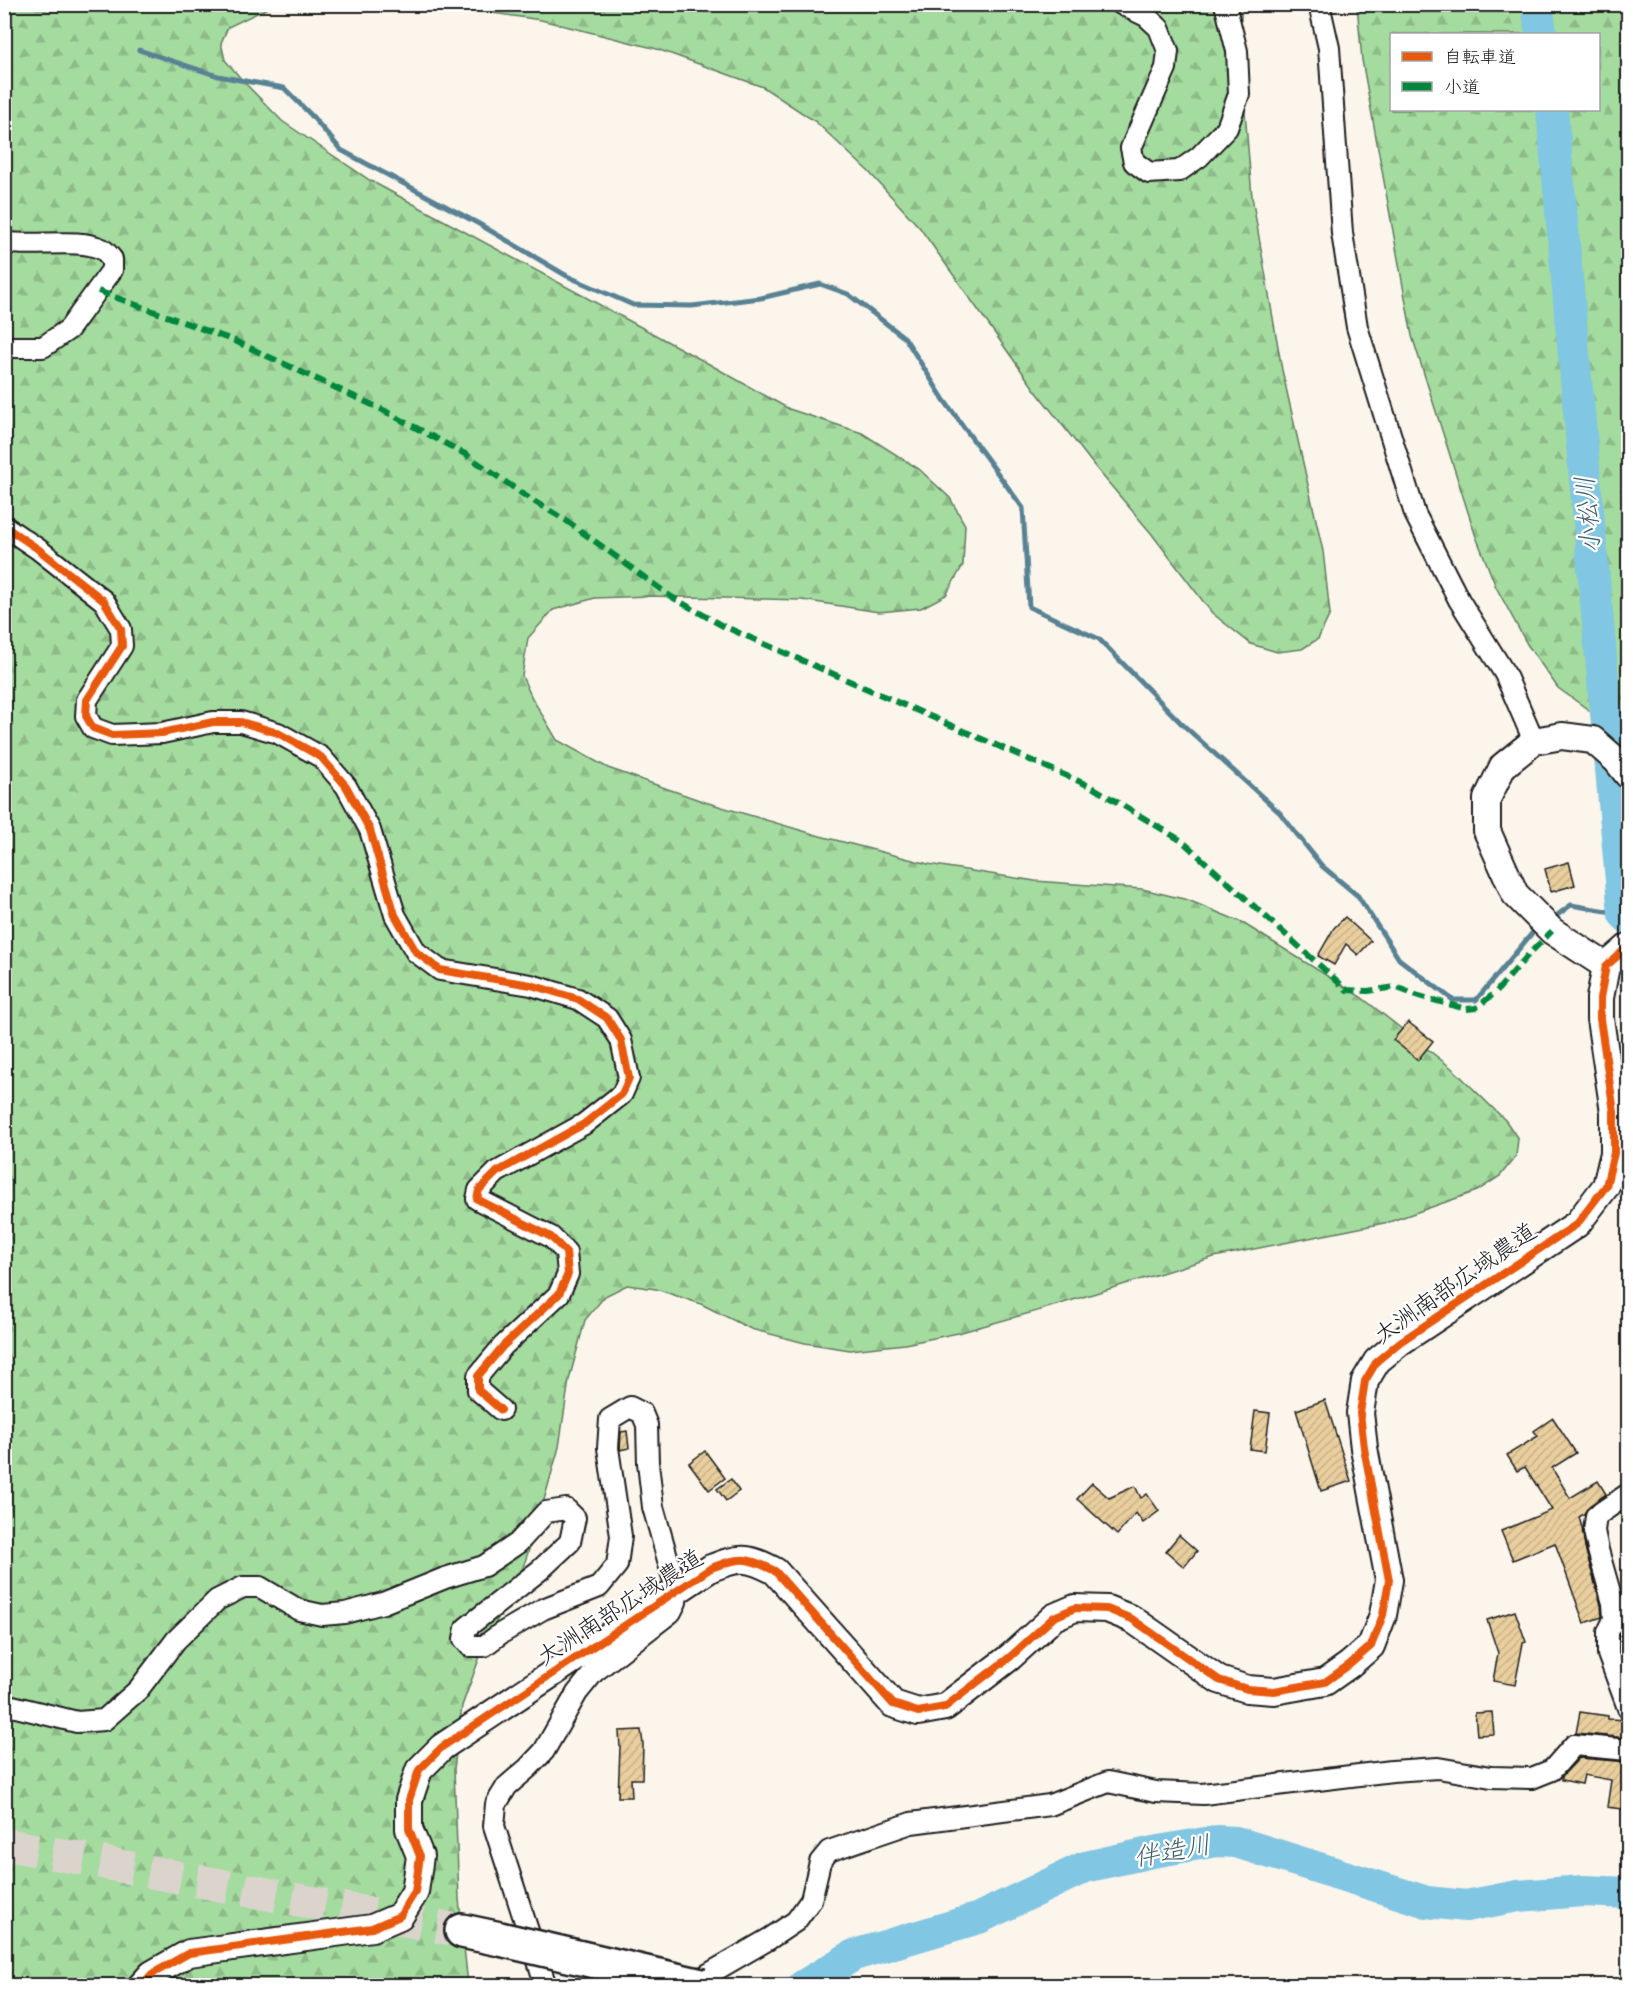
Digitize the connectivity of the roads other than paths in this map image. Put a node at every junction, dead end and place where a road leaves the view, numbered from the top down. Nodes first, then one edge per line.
1 (1121, 4) edge
2 (1225, 4) edge
3 (1319, 4) edge
4 (4, 242) edge
5 (4, 347) edge
6 (4, 526) edge
7 (1534, 741) junction
8 (1629, 775) edge
9 (1629, 947) edge
10 (1606, 966) junction
11 (501, 1410) dead end
12 (1629, 1494) edge
13 (677, 1592) junction
14 (4, 1704) edge
15 (1629, 1708) edge
16 (1629, 1750) edge
17 (462, 1931) tunnel mouth
18 (141, 1986) edge
19 (546, 1986) edge
20 (688, 1986) edge
21 (702, 1986) edge

1 - 2 street
3 - 7 street
4 - 5 street
6 - 11 street
7 - 8 street
7 - 10 street
9 - 10 street
10 - 13 street, 大洲南部広域農道
12 - 15 street
13 - 14 street
13 - 18 street, 大洲南部広域農道
13 - 19 street
16 - 20 street
17 - 21 highway, bridge

